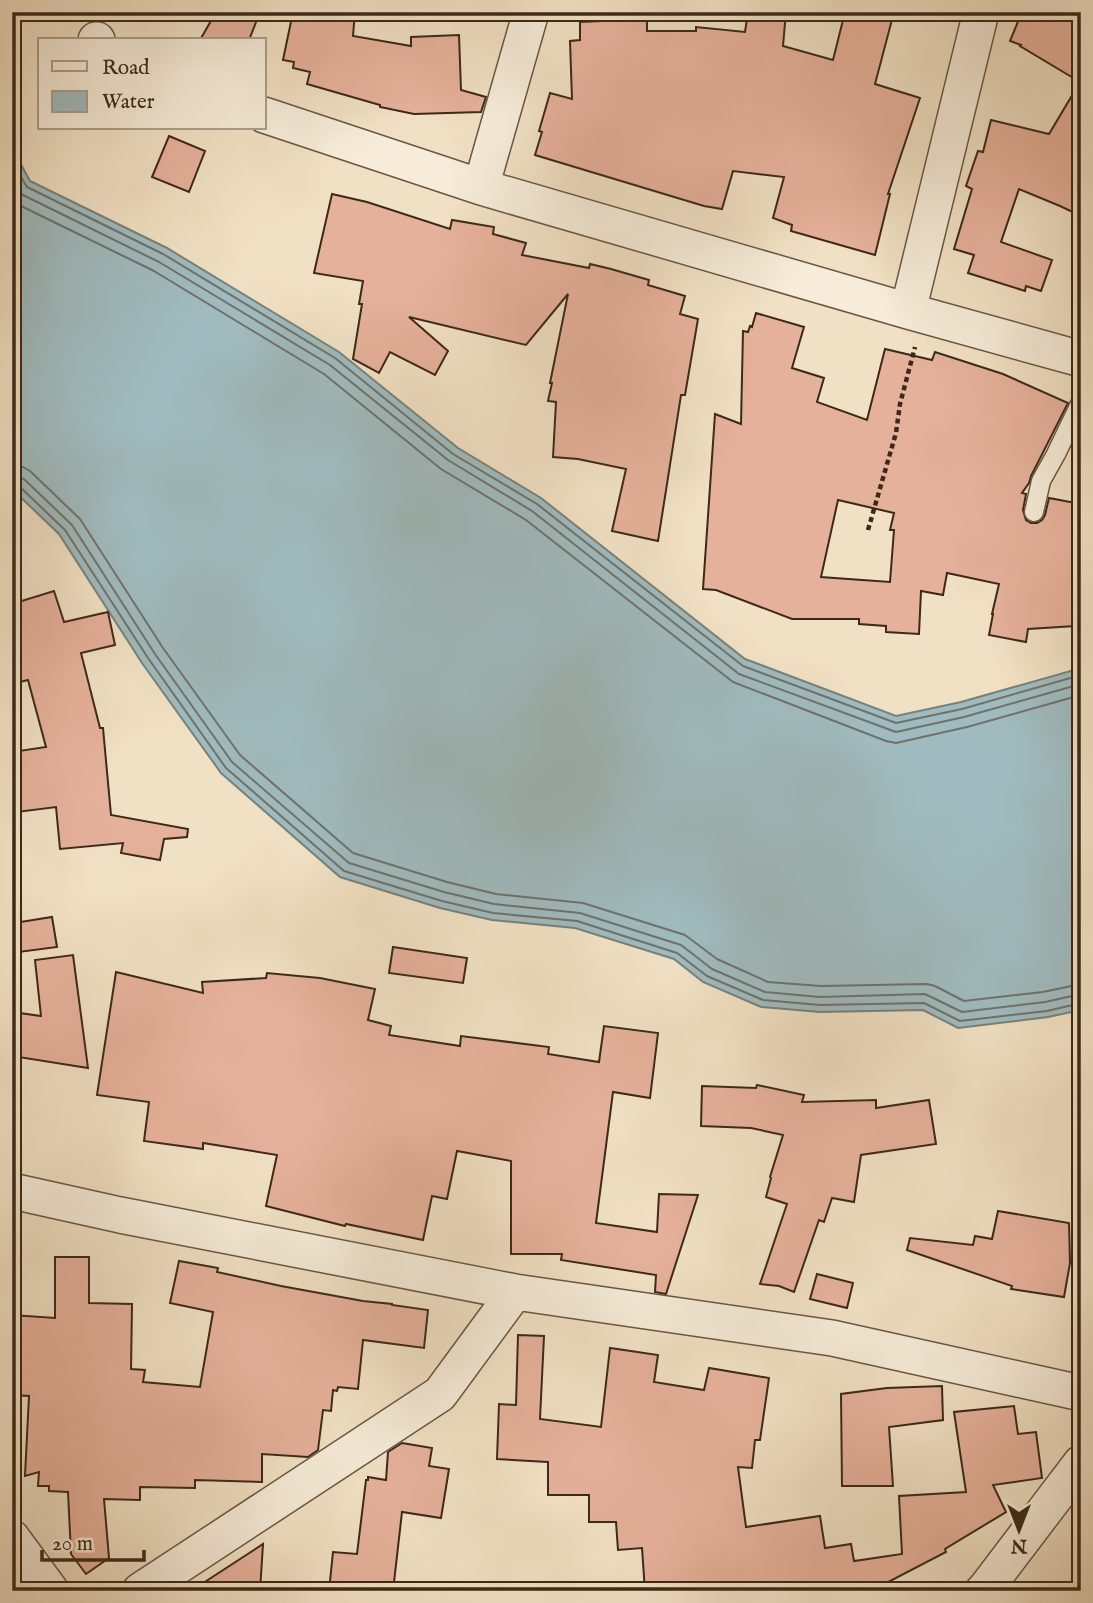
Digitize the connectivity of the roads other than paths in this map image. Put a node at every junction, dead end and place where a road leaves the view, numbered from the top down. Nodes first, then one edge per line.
1 (531, 12) edge
2 (981, 12) edge
3 (266, 116) edge
4 (481, 187) junction
5 (915, 313) junction
6 (1081, 359) edge
7 (1081, 402) edge
8 (1034, 512) dead end
9 (12, 1191) edge
10 (515, 1292) junction
11 (1081, 1393) edge
12 (1081, 1463) edge
13 (12, 1538) edge
14 (986, 1590) edge
15 (51, 1591) edge
16 (140, 1591) edge

1 - 4 street
2 - 5 street
3 - 4 street
4 - 5 street
5 - 6 street
7 - 8 lane
9 - 10 street
10 - 11 street
10 - 16 street
12 - 14 street
13 - 15 street

